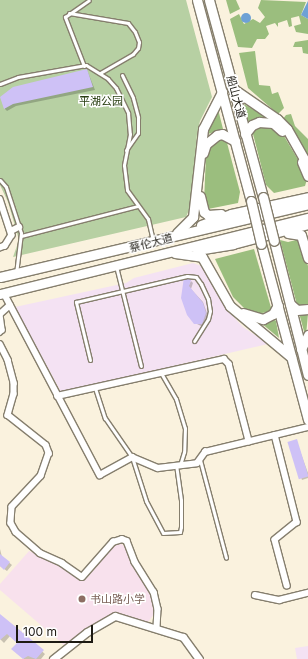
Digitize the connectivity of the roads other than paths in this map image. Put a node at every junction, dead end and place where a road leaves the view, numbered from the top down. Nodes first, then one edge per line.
1 (89, 0) edge
2 (197, 0) edge
3 (209, 0) edge
4 (69, 13) junction
5 (84, 66) junction
6 (100, 73) junction
7 (122, 75) dead end
8 (0, 84) edge
9 (232, 88) junction
10 (222, 92) junction
11 (245, 134) junction
12 (235, 141) junction
13 (126, 150) junction
14 (308, 166) edge
15 (308, 176) edge
16 (0, 180) edge
17 (308, 189) edge
18 (308, 197) edge
19 (0, 199) edge
20 (285, 201) junction
21 (308, 204) edge
22 (138, 206) junction
23 (231, 214) junction
24 (308, 218) edge
25 (308, 224) edge
26 (19, 227) junction
27 (308, 230) edge
28 (10, 231) junction
29 (177, 233) junction
30 (21, 236) junction
31 (275, 237) junction
32 (157, 240) junction
33 (233, 244) junction
34 (308, 245) edge
35 (0, 248) edge
36 (175, 253) junction
37 (146, 257) junction
38 (308, 258) edge
39 (116, 264) junction
40 (16, 273) junction
41 (0, 277) edge
42 (122, 291) junction
43 (2, 294) edge
44 (290, 304) junction
45 (10, 305) junction
46 (278, 306) junction
47 (308, 309) edge
48 (0, 315) edge
49 (0, 332) edge
50 (308, 335) edge
51 (194, 341) dead end
52 (0, 344) edge
53 (301, 349) junction
54 (292, 359) junction
55 (90, 360) dead end
56 (141, 366) dead end
57 (308, 372) edge
58 (161, 373) junction
59 (95, 388) junction
60 (57, 396) junction
61 (308, 420) edge
62 (308, 427) edge
63 (275, 435) junction
64 (249, 441) junction
65 (132, 457) junction
66 (199, 458) junction
67 (178, 465) junction
68 (226, 558) dead end
69 (287, 585) dead end
70 (308, 593) edge
71 (255, 595) dead end
72 (157, 628) junction
73 (54, 659) edge
74 (199, 659) edge

1 - 4 lane
2 - 10 highway, 船山大道
3 - 9 highway, 船山大道
4 - 5 lane
4 - 6 lane
5 - 6 lane
5 - 8 lane
6 - 13 lane
7 - 13 lane
9 - 11 highway, 船山大道
9 - 14 highway
10 - 12 highway, 船山大道
10 - 29 highway
11 - 15 highway
11 - 31 highway, 船山大道, bridge
12 - 23 highway
12 - 46 highway, 船山大道, bridge
13 - 22 lane
16 - 26 lane
17 - 20 highway
18 - 20 highway, 蔡伦大道
19 - 28 street
20 - 23 highway, 蔡伦大道
21 - 32 highway, 蔡伦大道
22 - 30 lane
22 - 32 lane
23 - 29 highway, 蔡伦大道
24 - 37 highway, 蔡伦大道
25 - 31 highway
26 - 28 street
26 - 30 lane
27 - 34 highway
28 - 35 street
29 - 32 highway, 蔡伦大道
30 - 40 lane
31 - 33 highway
31 - 38 highway
31 - 44 highway
32 - 40 highway, 蔡伦大道
33 - 36 highway
33 - 46 highway
36 - 37 highway
36 - 54 highway
37 - 39 highway, 蔡伦大道
39 - 42 lane
39 - 43 highway, 蔡伦大道
40 - 41 highway, 蔡伦大道
42 - 51 lane
42 - 55 lane
42 - 56 lane
43 - 45 street
44 - 47 highway
44 - 53 highway
45 - 48 street
45 - 60 street
46 - 54 highway
48 - 49 street
50 - 53 highway
52 - 72 street
53 - 57 highway
54 - 61 highway
58 - 59 street
58 - 64 street
58 - 67 lane
59 - 60 street
59 - 65 lane
60 - 65 street
62 - 63 street
63 - 64 street
63 - 69 street
64 - 66 street
65 - 67 street
65 - 67 lane
66 - 67 street
66 - 68 lane
70 - 71 street
72 - 73 street
72 - 74 street

